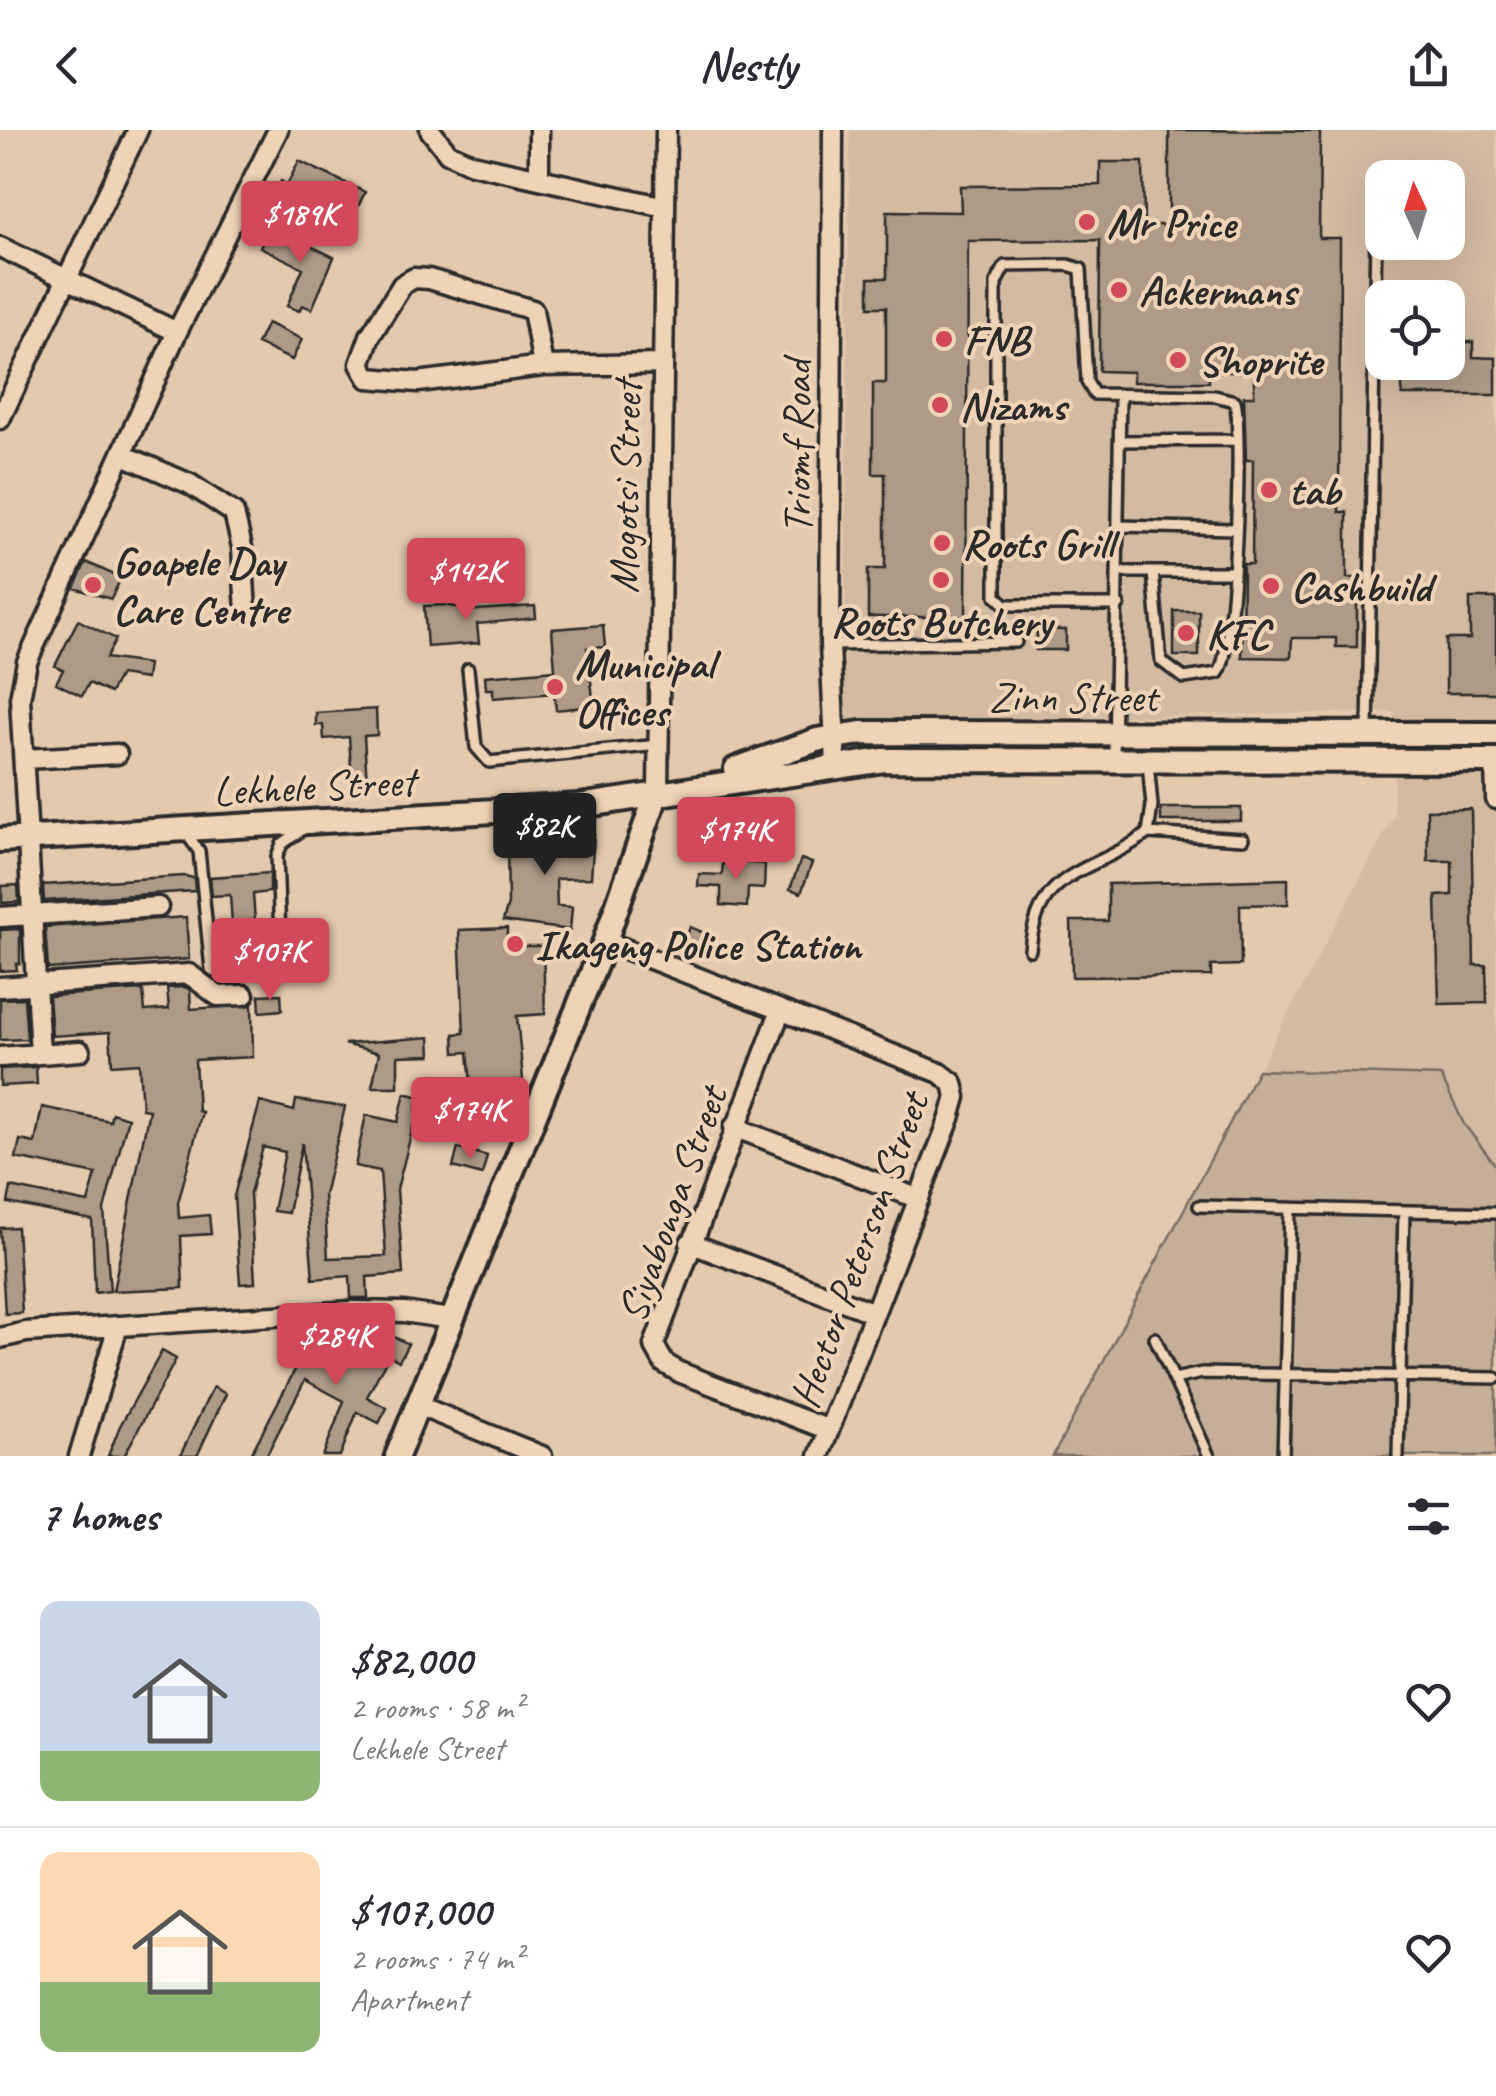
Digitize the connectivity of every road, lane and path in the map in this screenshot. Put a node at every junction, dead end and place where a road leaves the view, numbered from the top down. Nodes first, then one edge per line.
1 (138, 130) edge
2 (278, 130) edge
3 (430, 130) edge
4 (540, 130) edge
5 (666, 130) edge
6 (833, 130) edge
7 (539, 178) junction
8 (665, 207) junction
9 (0, 247) edge
10 (1376, 260) edge
11 (64, 280) junction
12 (177, 332) junction
13 (663, 364) junction
14 (544, 366) junction
15 (1120, 397) junction
16 (0, 420) edge
17 (1236, 440) junction
18 (1120, 441) junction
19 (123, 454) junction
20 (1120, 526) junction
21 (1236, 529) junction
22 (1120, 572) junction
23 (1153, 572) junction
24 (1233, 572) junction
25 (1120, 605) junction
26 (246, 611) dead end
27 (1016, 642) dead end
28 (830, 645) junction
29 (468, 669) dead end
30 (20, 698) junction
31 (0, 699) edge
32 (1114, 734) junction
33 (1496, 734) edge
34 (832, 735) junction
35 (1368, 735) junction
36 (659, 745) junction
37 (117, 754) dead end
38 (24, 758) junction
39 (1114, 758) junction
40 (1148, 759) junction
41 (1495, 762) edge
42 (836, 765) junction
43 (648, 796) junction
44 (1496, 799) edge
45 (311, 822) junction
46 (183, 830) junction
47 (1148, 833) junction
48 (28, 839) junction
49 (1243, 839) dead end
50 (0, 840) edge
51 (158, 908) dead end
52 (32, 914) junction
53 (0, 917) edge
54 (605, 941) junction
55 (1030, 950) dead end
56 (36, 984) junction
57 (0, 987) edge
58 (244, 995) dead end
59 (780, 1012) junction
60 (80, 1051) dead end
61 (40, 1054) junction
62 (0, 1057) edge
63 (734, 1127) junction
64 (919, 1199) junction
65 (1199, 1206) dead end
66 (1290, 1209) junction
67 (1404, 1211) junction
68 (1496, 1214) edge
69 (690, 1243) junction
70 (874, 1314) junction
71 (450, 1319) junction
72 (118, 1326) junction
73 (0, 1338) edge
74 (1156, 1338) dead end
75 (1285, 1375) junction
76 (1400, 1376) junction
77 (1174, 1378) junction
78 (1496, 1378) edge
79 (417, 1405) junction
80 (829, 1430) junction
81 (79, 1456) edge
82 (397, 1456) edge
83 (542, 1456) edge
84 (819, 1456) edge
85 (1209, 1456) edge
86 (1283, 1456) edge
87 (1398, 1456) edge

1 - 11 street
2 - 12 street
3 - 7 street
4 - 7 street
5 - 8 street, Mogotsi Street
6 - 28 street, Triomf Road
7 - 8 street
8 - 13 street, Mogotsi Street
9 - 11 street
10 - 35 lane
11 - 12 street
11 - 16 street
12 - 19 street
13 - 14 street
13 - 36 street, Mogotsi Street
14 - 14 street
15 - 17 lane
15 - 18 lane
15 - 25 lane
17 - 18 lane
17 - 21 lane
18 - 20 lane
19 - 26 street
19 - 30 street
20 - 21 lane
20 - 22 lane
21 - 24 lane
22 - 23 lane
22 - 25 lane
23 - 24 lane
23 - 24 lane
25 - 32 lane
27 - 28 lane
28 - 34 street, Triomf Road
29 - 36 lane
30 - 31 street
30 - 38 street
32 - 34 street, Zinn Street
32 - 35 street, Zinn Street
32 - 39 lane
33 - 35 street, Zinn Street
34 - 42 street, Triomf Road
34 - 43 street, Zinn Street
36 - 43 street, Mogotsi Street
37 - 38 street
38 - 48 street
39 - 40 street, Zinn Street
39 - 42 street, Zinn Street
40 - 41 street, Zinn Street
40 - 47 lane
41 - 44 street
42 - 43 street, Zinn Street
43 - 45 street, Lekhele Street
43 - 54 street, Mogotsi Street
45 - 46 street, Lekhele Street
45 - 46 lane
46 - 48 street, Lekhele Street
47 - 49 lane
47 - 55 lane
48 - 50 street, Lekhele Street
48 - 52 street
51 - 52 street
52 - 53 street
52 - 56 street
54 - 59 street, Hector Peterson Street
54 - 71 street, Mogotsi Street
56 - 57 street
56 - 58 street
56 - 61 street
59 - 63 street, Siyabonga Street
59 - 64 street, Hector Peterson Street
60 - 61 street
61 - 62 street
63 - 64 street
63 - 69 street, Siyabonga Street
64 - 70 street, Hector Peterson Street
65 - 66 lane
66 - 67 lane
66 - 75 lane
67 - 68 lane
67 - 76 lane
69 - 70 street
69 - 80 street, Siyabonga Street
70 - 80 street, Hector Peterson Street
71 - 72 street
71 - 79 street, Mogotsi Street
72 - 73 street
72 - 81 street
74 - 77 lane
75 - 76 lane
75 - 77 lane
75 - 86 lane
76 - 78 lane
76 - 87 lane
77 - 85 lane
79 - 82 street, Mogotsi Street
79 - 83 street
80 - 84 street, Hector Peterson Street

